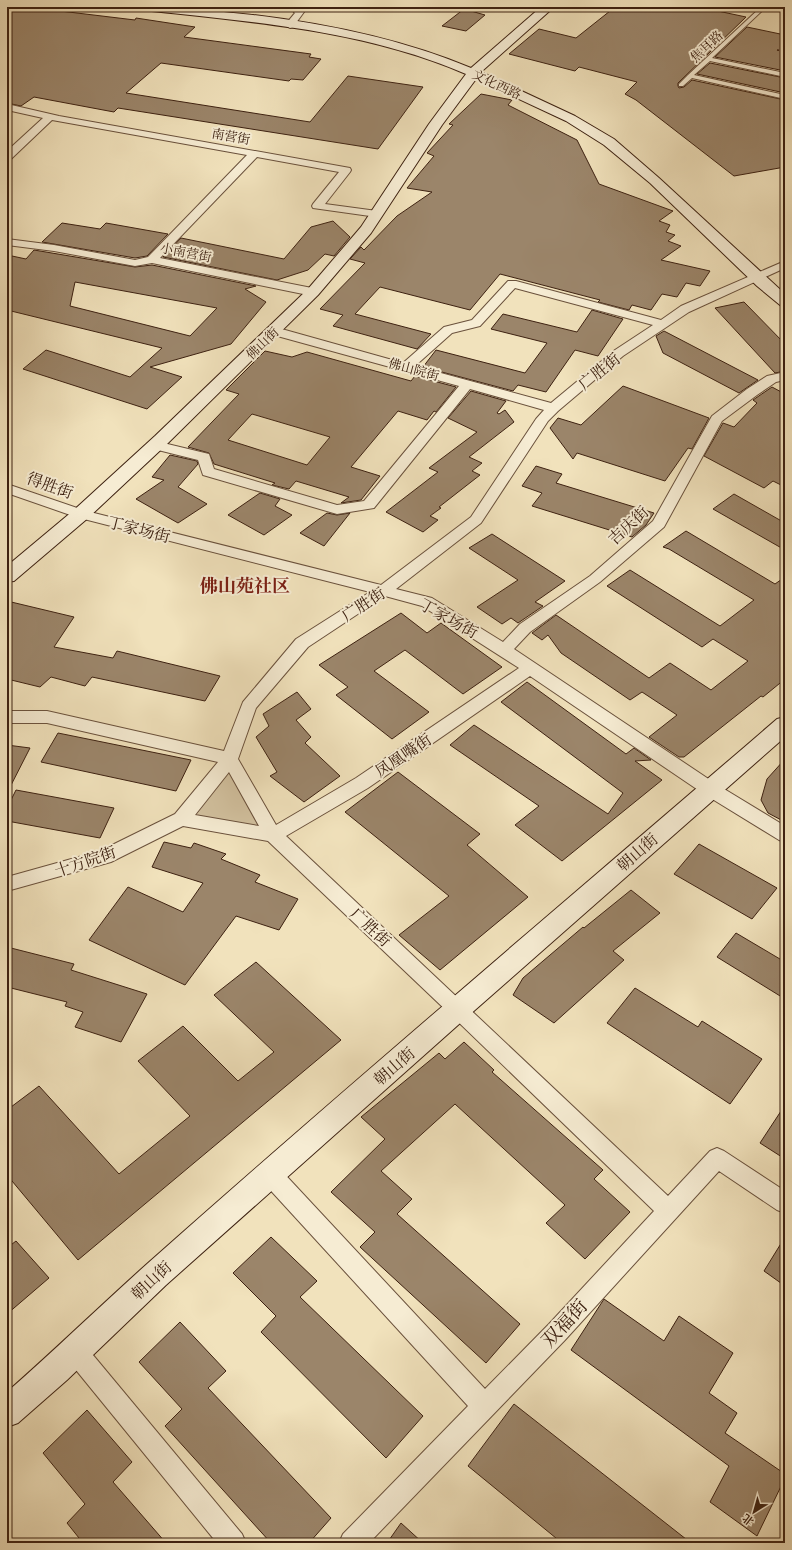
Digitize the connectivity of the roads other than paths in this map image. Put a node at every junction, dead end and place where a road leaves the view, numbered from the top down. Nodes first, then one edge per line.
1 (143, 7) edge
2 (293, 7) edge
3 (548, 7) edge
4 (764, 7) edge
5 (290, 25) junction
6 (708, 59) junction
7 (474, 72) junction
8 (785, 75) edge
9 (690, 76) junction
10 (681, 85) dead end
11 (785, 98) edge
12 (7, 107) edge
13 (50, 117) junction
14 (254, 154) junction
15 (7, 157) edge
16 (377, 214) junction
17 (7, 242) edge
18 (152, 260) junction
19 (785, 264) edge
20 (756, 278) junction
21 (313, 292) junction
22 (785, 302) edge
23 (663, 324) junction
24 (274, 331) junction
25 (406, 367) junction
26 (785, 376) edge
27 (467, 384) junction
28 (554, 408) junction
29 (155, 445) junction
30 (7, 488) edge
31 (80, 514) junction
32 (7, 576) edge
33 (383, 591) junction
34 (504, 650) junction
35 (530, 668) junction
36 (7, 717) edge
37 (785, 725) edge
38 (230, 759) junction
39 (710, 789) junction
40 (181, 819) junction
41 (273, 835) junction
42 (785, 835) edge
43 (7, 884) edge
44 (458, 1009) junction
45 (270, 1174) junction
46 (785, 1203) edge
47 (668, 1210) junction
48 (75, 1352) junction
49 (484, 1406) junction
50 (7, 1412) edge
51 (233, 1543) edge
52 (352, 1543) edge

1 - 5 street, 文化西路
2 - 5 street
3 - 7 street, 佛山街
4 - 6 lane, 焦耳路
5 - 7 street, 文化西路
6 - 8 lane
6 - 9 lane, 焦耳路
7 - 16 street, 佛山街
7 - 20 street, 文化西路
9 - 10 lane, 焦耳路
9 - 11 lane
12 - 13 street, 南营街
13 - 14 street, 南营街
13 - 15 street
14 - 16 street, 南营街
14 - 18 street
16 - 21 street, 佛山街
17 - 18 street, 小南营街
18 - 21 street, 小南营街
19 - 20 street, 广胜街
20 - 22 street, 文化西路
20 - 23 street, 广胜街
21 - 24 street, 佛山街
23 - 25 street
23 - 28 street, 广胜街
24 - 25 street, 佛山院街
24 - 29 street, 佛山街
25 - 27 street, 佛山院街
26 - 34 street, 吉庆街
27 - 28 street, 佛山院街
27 - 29 street
28 - 33 street, 广胜街
29 - 31 street, 佛山街
30 - 31 street, 得胜街
31 - 32 street, 佛山街
31 - 33 street, 丁家场街
33 - 34 street, 丁家场街
33 - 38 street, 广胜街
34 - 35 street, 丁家场街
35 - 39 street, 丁家场街
35 - 41 street, 凤凰嘴街
36 - 38 street
37 - 39 street, 朝山街
38 - 40 street, 十方院街
38 - 41 street, 广胜街
39 - 42 street, 丁家场街
39 - 44 street, 朝山街
40 - 41 street
40 - 43 street, 十方院街
41 - 44 street, 广胜街
44 - 45 street, 朝山街
44 - 47 street, 广胜街
45 - 48 street, 朝山街
45 - 49 street
46 - 47 street, 双福街
47 - 49 street, 双福街
48 - 50 street, 朝山街
48 - 51 street
49 - 52 street, 双福街

